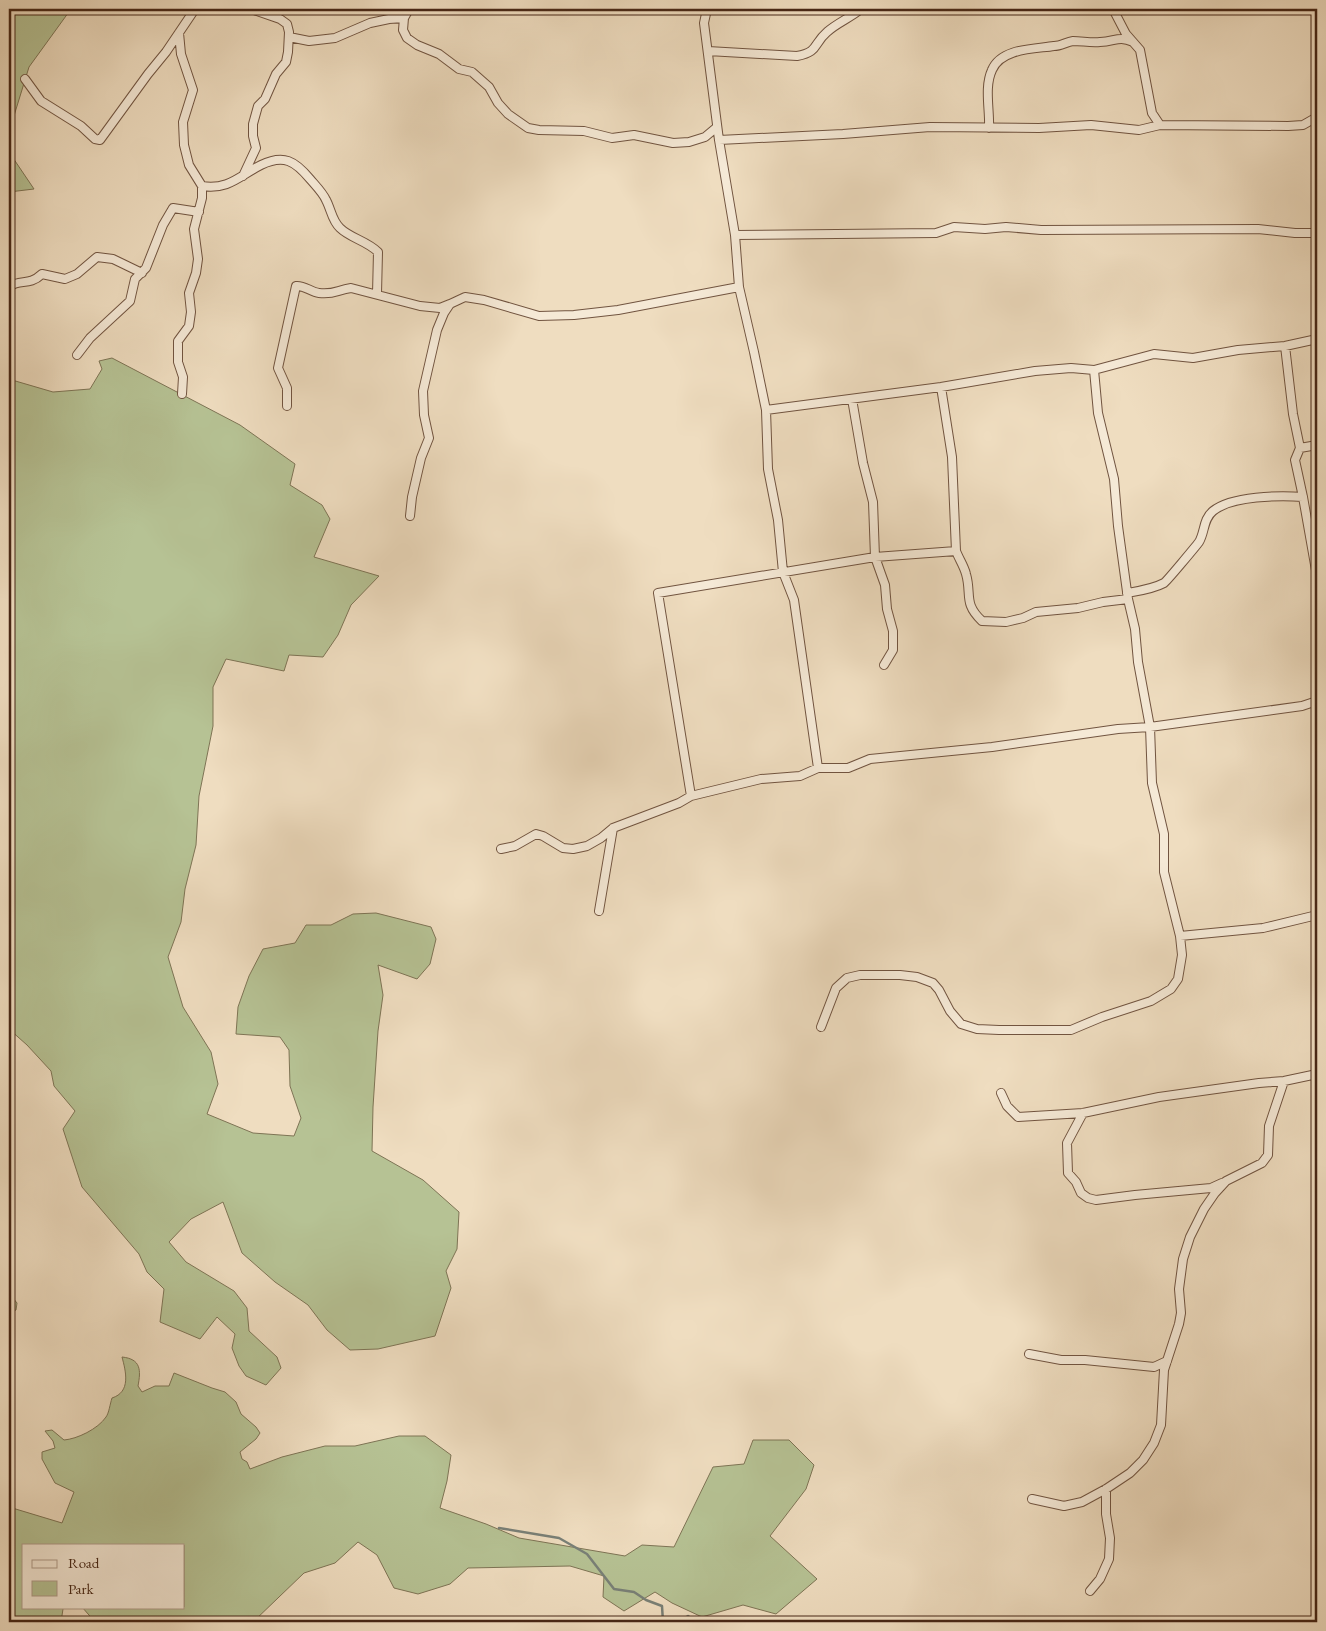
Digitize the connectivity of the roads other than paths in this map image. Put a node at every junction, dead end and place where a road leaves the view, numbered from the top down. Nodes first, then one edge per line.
1 (195, 9) edge
2 (251, 9) edge
3 (409, 9) edge
4 (707, 9) edge
5 (861, 9) edge
6 (1115, 9) edge
7 (404, 18) junction
8 (179, 33) junction
9 (289, 38) junction
10 (1133, 42) junction
11 (708, 51) junction
12 (24, 79) dead end
13 (1317, 117) edge
14 (1160, 125) junction
15 (718, 127) junction
16 (989, 128) junction
17 (719, 140) junction
18 (243, 176) junction
19 (202, 186) junction
20 (199, 212) junction
21 (1317, 233) edge
22 (735, 235) junction
23 (142, 273) junction
24 (9, 286) edge
25 (739, 287) junction
26 (377, 294) junction
27 (450, 304) junction
28 (1317, 339) edge
29 (1285, 346) junction
30 (77, 355) dead end
31 (1094, 370) junction
32 (941, 387) junction
33 (182, 394) dead end
34 (852, 399) junction
35 (287, 406) dead end
36 (766, 410) junction
37 (1317, 445) edge
38 (1300, 448) junction
39 (1303, 497) junction
40 (410, 516) dead end
41 (956, 552) junction
42 (875, 557) junction
43 (783, 572) junction
44 (1317, 576) edge
45 (1127, 596) junction
46 (884, 665) dead end
47 (1317, 701) edge
48 (1150, 727) junction
49 (818, 768) junction
50 (691, 796) junction
51 (613, 828) junction
52 (500, 849) dead end
53 (599, 911) dead end
54 (1317, 915) edge
55 (1180, 936) junction
56 (821, 1026) dead end
57 (1317, 1074) edge
58 (1284, 1081) junction
59 (1001, 1094) dead end
60 (1083, 1113) junction
61 (1226, 1181) junction
62 (1029, 1354) dead end
63 (1167, 1361) junction
64 (1106, 1489) junction
65 (1032, 1499) dead end
66 (1090, 1591) dead end

1 - 8 street
2 - 9 street
3 - 7 street
4 - 11 street
5 - 11 street
6 - 10 street
7 - 9 street
7 - 15 street
8 - 12 street
8 - 19 street
9 - 18 street
10 - 14 street
10 - 16 street
11 - 15 street
13 - 14 street
14 - 16 street
15 - 17 street
16 - 17 street
17 - 22 street
18 - 19 street
18 - 26 street
19 - 20 street
20 - 23 street
20 - 33 street
21 - 22 street
22 - 25 street
23 - 24 street
23 - 30 street
25 - 27 street
25 - 36 street
26 - 27 street
26 - 35 street
27 - 40 street
28 - 29 street
29 - 31 street
29 - 38 street
31 - 32 street
31 - 45 street
32 - 34 street
32 - 41 street
34 - 36 street
34 - 42 street
36 - 43 street
37 - 38 street
38 - 39 street
39 - 44 street
39 - 45 street
41 - 42 street
41 - 45 street
42 - 43 street
42 - 46 street
43 - 49 street
43 - 50 street
45 - 48 street
47 - 48 street
48 - 49 street
48 - 55 street
49 - 50 street
50 - 51 street
51 - 52 street
51 - 53 street
54 - 55 street
55 - 56 street
57 - 58 street
58 - 60 street
58 - 61 street
59 - 60 street
60 - 61 street
61 - 63 street
62 - 63 street
63 - 64 street
64 - 65 street
64 - 66 street

